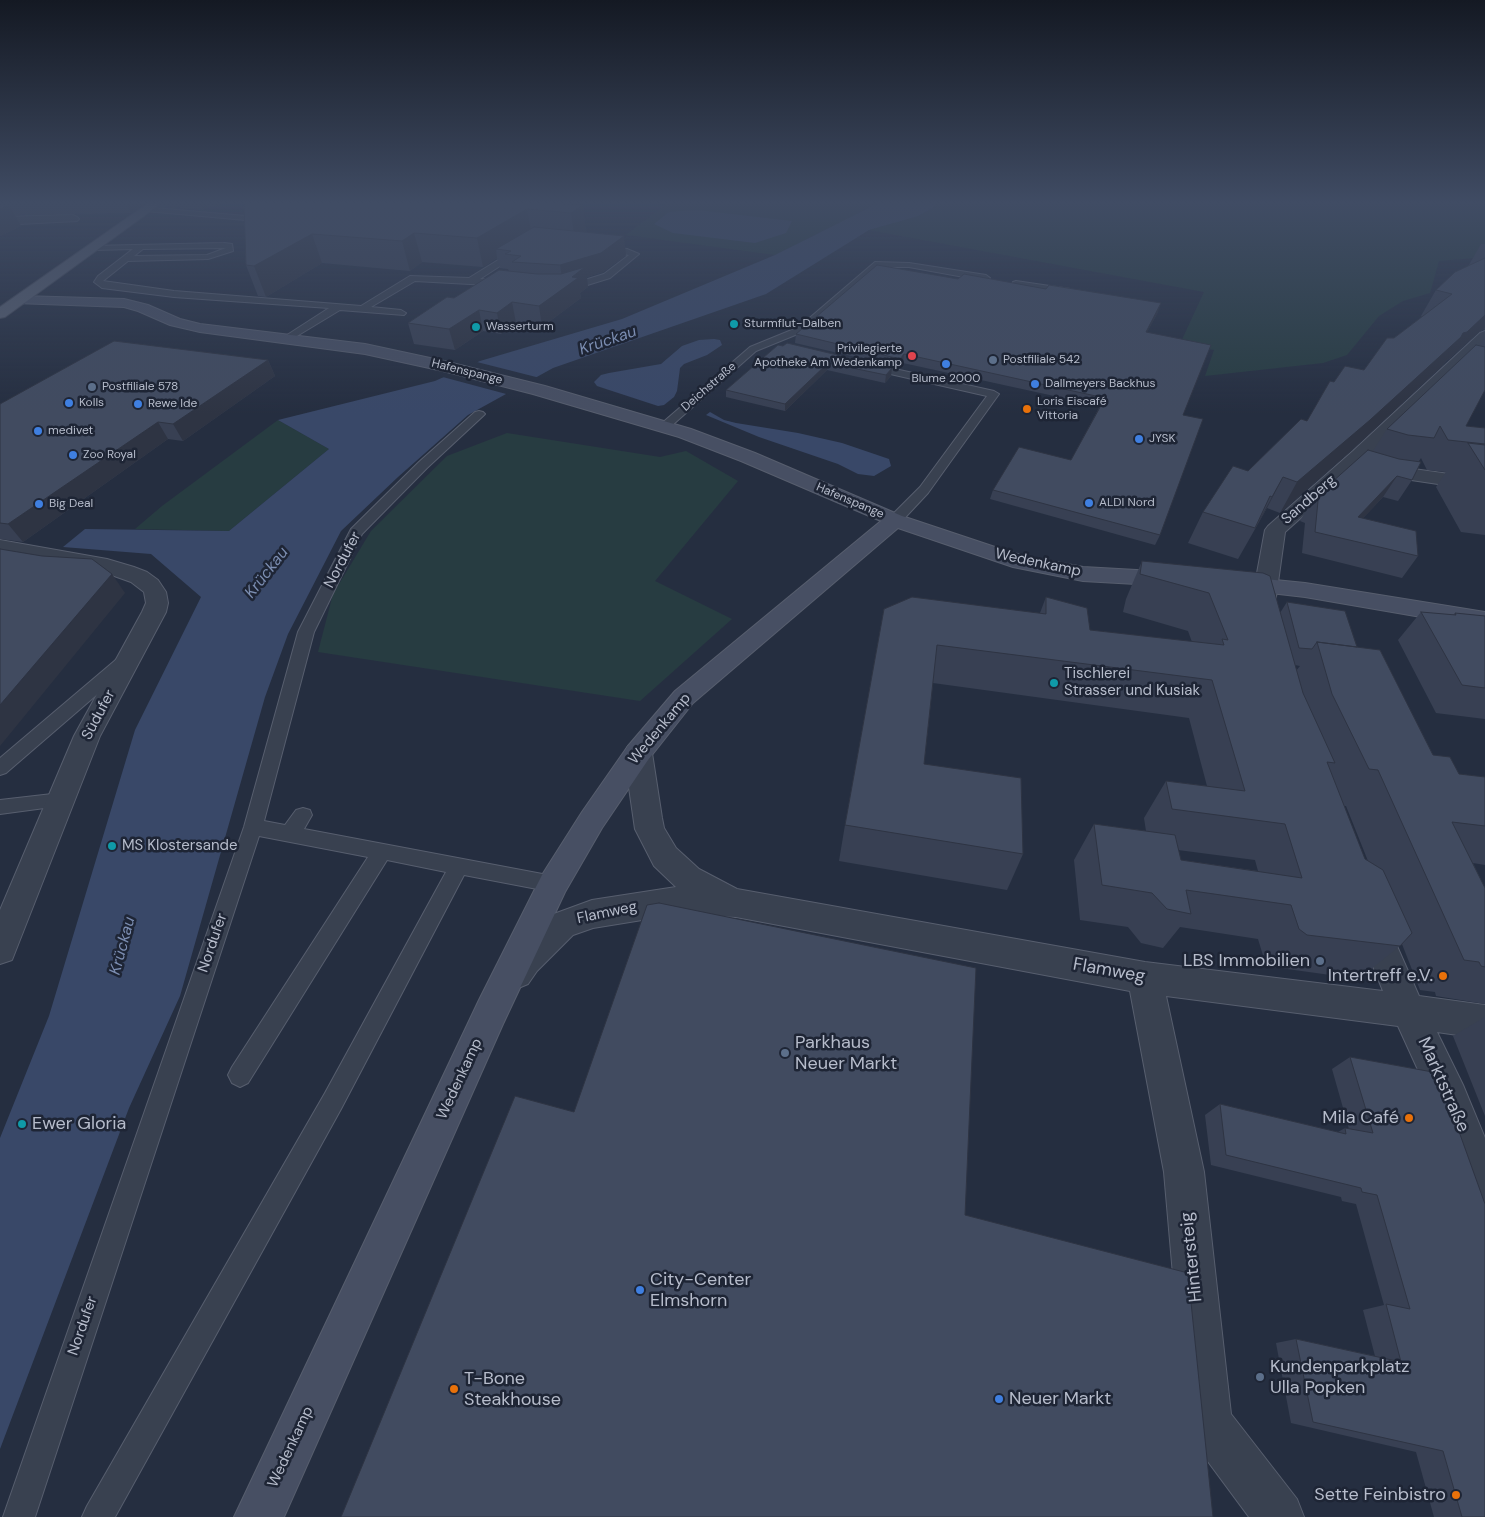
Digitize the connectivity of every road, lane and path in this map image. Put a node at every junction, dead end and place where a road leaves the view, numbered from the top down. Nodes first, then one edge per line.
1 (59, 273) edge
2 (108, 273) edge
3 (484, 273) edge
4 (611, 273) edge
5 (868, 273) edge
6 (954, 273) edge
7 (996, 280) edge
8 (471, 281) junction
9 (1005, 282) edge
10 (514, 286) edge
11 (556, 289) edge
12 (1077, 293) edge
13 (21, 300) junction
14 (339, 306) junction
15 (364, 308) junction
16 (401, 313) dead end
17 (0, 314) edge
18 (1485, 336) edge
19 (781, 337) junction
20 (287, 339) junction
21 (793, 348) edge
22 (854, 362) edge
23 (479, 414) dead end
24 (665, 426) junction
25 (1352, 462) junction
26 (1485, 485) edge
27 (894, 520) junction
28 (0, 546) edge
29 (1191, 580) edge
30 (1219, 582) edge
31 (1266, 585) junction
32 (1485, 620) edge
33 (1267, 641) edge
34 (130, 656) junction
35 (638, 753) junction
36 (0, 768) edge
37 (61, 800) junction
38 (0, 807) edge
39 (303, 815) dead end
40 (252, 827) junction
41 (290, 834) junction
42 (382, 852) junction
43 (459, 866) junction
44 (553, 884) junction
45 (1359, 894) edge
46 (736, 904) junction
47 (0, 949) edge
48 (1145, 978) junction
49 (491, 1012) junction
50 (1409, 1012) junction
51 (1485, 1022) edge
52 (240, 1076) dead end
53 (1485, 1188) edge
54 (19, 1517) edge
55 (98, 1517) edge
56 (259, 1517) edge
57 (1279, 1517) edge

1 - 13 main road
2 - 14 lane
3 - 8 lane
4 - 11 lane
5 - 19 lane, Deichstraße
6 - 7 lane, Deichstraße
8 - 10 lane
8 - 15 lane
9 - 12 lane
13 - 17 main road
13 - 20 street, Hafenspange
14 - 15 lane
14 - 20 lane
15 - 16 lane
18 - 25 street, Sandberg
19 - 21 lane
19 - 24 lane, Deichstraße
20 - 24 street, Hafenspange
22 - 27 lane
23 - 40 lane, Nordufer
24 - 27 street, Hafenspange
25 - 26 street
25 - 31 street, Sandberg
27 - 29 street, Wedenkamp
27 - 35 street, Wedenkamp
28 - 34 street, Südufer
30 - 31 street
31 - 32 street
31 - 33 street, Sandberg
34 - 36 lane
34 - 37 street, Südufer
35 - 44 street, Wedenkamp
35 - 46 street, Flamweg
37 - 38 lane
37 - 47 street, Südufer
39 - 41 lane
40 - 41 lane
40 - 54 lane, Nordufer
41 - 42 lane
42 - 43 lane
42 - 52 lane
43 - 44 lane
43 - 55 lane
44 - 49 street, Wedenkamp
45 - 50 street
46 - 48 street, Flamweg
46 - 49 street, Flamweg
48 - 50 street, Flamweg
48 - 57 street, Hintersteig
49 - 56 street, Wedenkamp
50 - 51 street, Flamweg
50 - 53 street, Marktstraße

